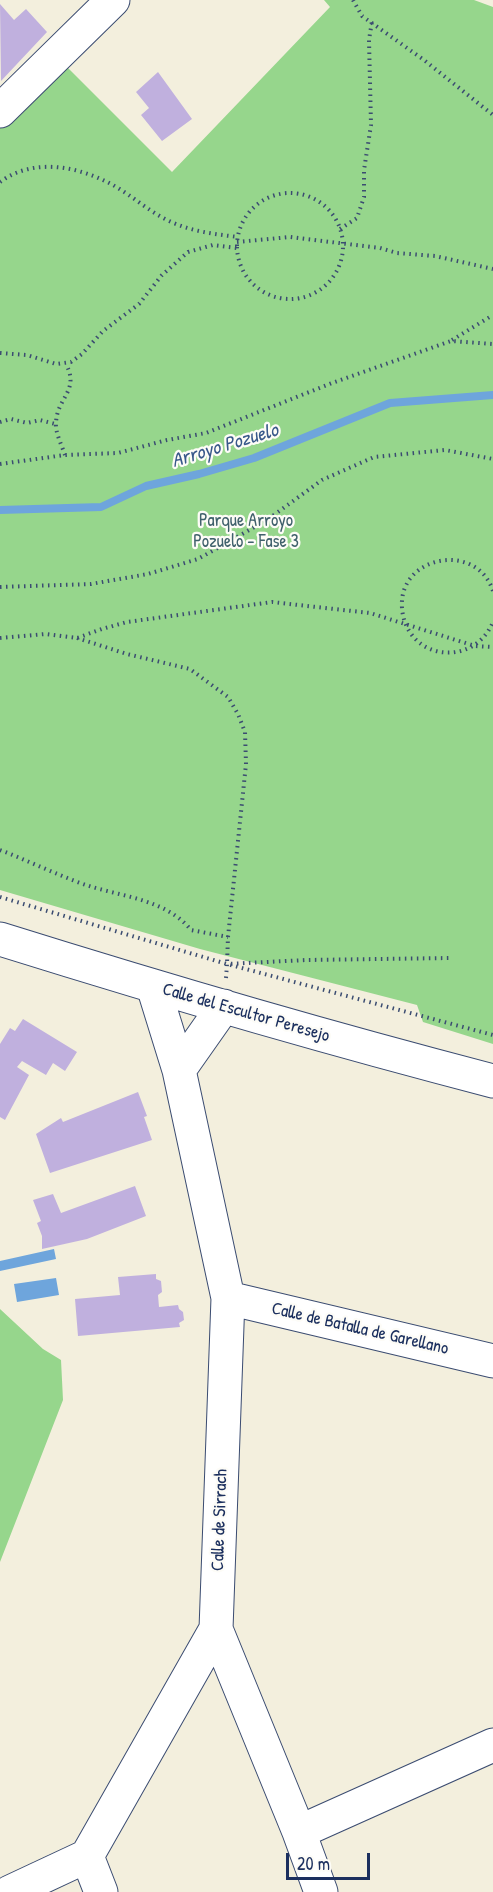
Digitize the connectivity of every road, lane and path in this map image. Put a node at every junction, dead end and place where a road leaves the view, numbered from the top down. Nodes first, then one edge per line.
1 (113, 0) edge
2 (353, 0) edge
3 (372, 21) junction
4 (0, 111) edge
5 (493, 115) edge
6 (0, 182) edge
7 (340, 229) junction
8 (238, 237) junction
9 (237, 242) junction
10 (343, 245) junction
11 (237, 248) junction
12 (493, 269) edge
13 (493, 315) edge
14 (451, 341) junction
15 (493, 344) edge
16 (0, 353) edge
17 (66, 364) junction
18 (0, 422) edge
19 (56, 424) junction
20 (65, 455) junction
21 (493, 459) edge
22 (0, 464) edge
23 (0, 587) edge
24 (493, 591) edge
25 (493, 622) edge
26 (406, 624) junction
27 (77, 638) junction
28 (0, 639) edge
29 (475, 646) junction
30 (493, 647) edge
31 (0, 850) edge
32 (0, 897) edge
33 (228, 937) junction
34 (0, 939) edge
35 (450, 958) dead end
36 (227, 964) junction
37 (153, 986) junction
38 (224, 1006) junction
39 (493, 1035) edge
40 (179, 1070) junction
41 (493, 1081) edge
42 (228, 1298) junction
43 (493, 1361) edge
44 (216, 1629) junction
45 (493, 1745) edge
46 (299, 1832) junction
47 (87, 1856) junction
48 (10, 1892) edge
49 (101, 1892) edge
50 (321, 1892) edge

1 - 4 street
2 - 3 path
3 - 5 path
3 - 7 path
6 - 8 path
7 - 8 path
7 - 10 path
8 - 9 path
9 - 10 path
9 - 11 path
10 - 11 path
10 - 12 path
11 - 17 path
13 - 14 path
14 - 15 path
14 - 20 path
16 - 17 path
17 - 19 path
18 - 19 path
19 - 20 path
20 - 22 path
21 - 23 path
24 - 26 path
25 - 29 path
26 - 27 path
26 - 29 path
26 - 29 path
27 - 28 path
27 - 33 path
29 - 30 path
31 - 33 path
32 - 36 path
33 - 36 path
34 - 37 street, Calle del Escultor Peresejo
35 - 36 path
36 - 38 path
36 - 39 path
37 - 38 street, Calle del Escultor Peresejo
37 - 40 street, Calle de Sirrach
38 - 40 street
38 - 41 street, Calle del Escultor Peresejo
40 - 42 street, Calle de Sirrach
42 - 43 street, Calle de Batalla de Garellano
42 - 44 street, Calle de Sirrach
44 - 46 street
44 - 47 street, Calle de Sirrach
45 - 46 street
46 - 50 street
47 - 48 street
47 - 49 street

